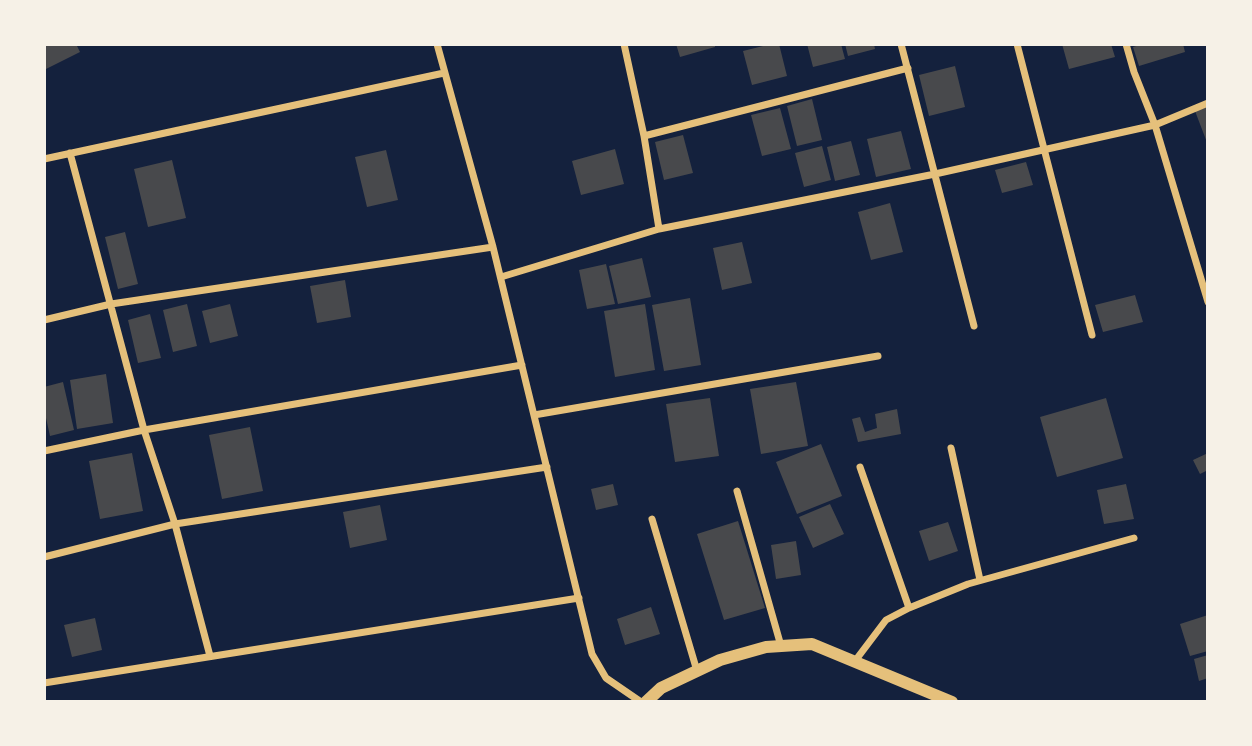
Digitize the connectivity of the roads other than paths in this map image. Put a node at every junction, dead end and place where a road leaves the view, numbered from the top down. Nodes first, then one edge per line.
1 (437, 44) edge
2 (624, 44) edge
3 (901, 44) edge
4 (1017, 44) edge
5 (1126, 44) edge
6 (908, 68) junction
7 (444, 73) junction
8 (1208, 103) edge
9 (1155, 125) junction
10 (644, 136) junction
11 (1045, 151) junction
12 (70, 153) junction
13 (44, 159) edge
14 (935, 174) junction
15 (659, 229) junction
16 (494, 247) junction
17 (501, 277) junction
18 (1208, 302) edge
19 (111, 304) junction
20 (44, 320) edge
21 (974, 326) dead end
22 (1092, 335) dead end
23 (878, 356) dead end
24 (522, 365) junction
25 (534, 415) junction
26 (144, 430) junction
27 (951, 448) dead end
28 (44, 451) edge
29 (547, 467) junction
30 (860, 467) dead end
31 (737, 491) dead end
32 (652, 519) dead end
33 (175, 524) junction
34 (1134, 538) dead end
35 (44, 556) edge
36 (980, 580) junction
37 (579, 598) junction
38 (909, 608) junction
39 (780, 646) junction
40 (210, 656) junction
41 (855, 661) junction
42 (697, 671) junction
43 (44, 683) edge
44 (643, 702) edge
45 (952, 702) edge

1 - 7 street
2 - 10 street
3 - 6 street
4 - 11 street
5 - 9 street
6 - 10 street
6 - 14 street
7 - 12 street
7 - 16 street
8 - 9 street
9 - 11 street
9 - 18 street
10 - 15 street
11 - 14 street
11 - 22 street
12 - 13 street
12 - 19 street
14 - 15 street
14 - 21 street
15 - 17 street
16 - 17 street
16 - 19 street
17 - 24 street
19 - 20 street
19 - 26 street
23 - 25 street
24 - 25 street
24 - 26 street
25 - 29 street
26 - 28 street
26 - 33 street
27 - 36 street
29 - 33 street
29 - 37 street
30 - 38 street
31 - 39 street
32 - 42 street
33 - 35 street
33 - 40 street
34 - 36 street
36 - 38 street
37 - 40 street
37 - 44 street
38 - 41 street
39 - 41 street
39 - 42 street
40 - 43 street
41 - 45 street
42 - 44 street

